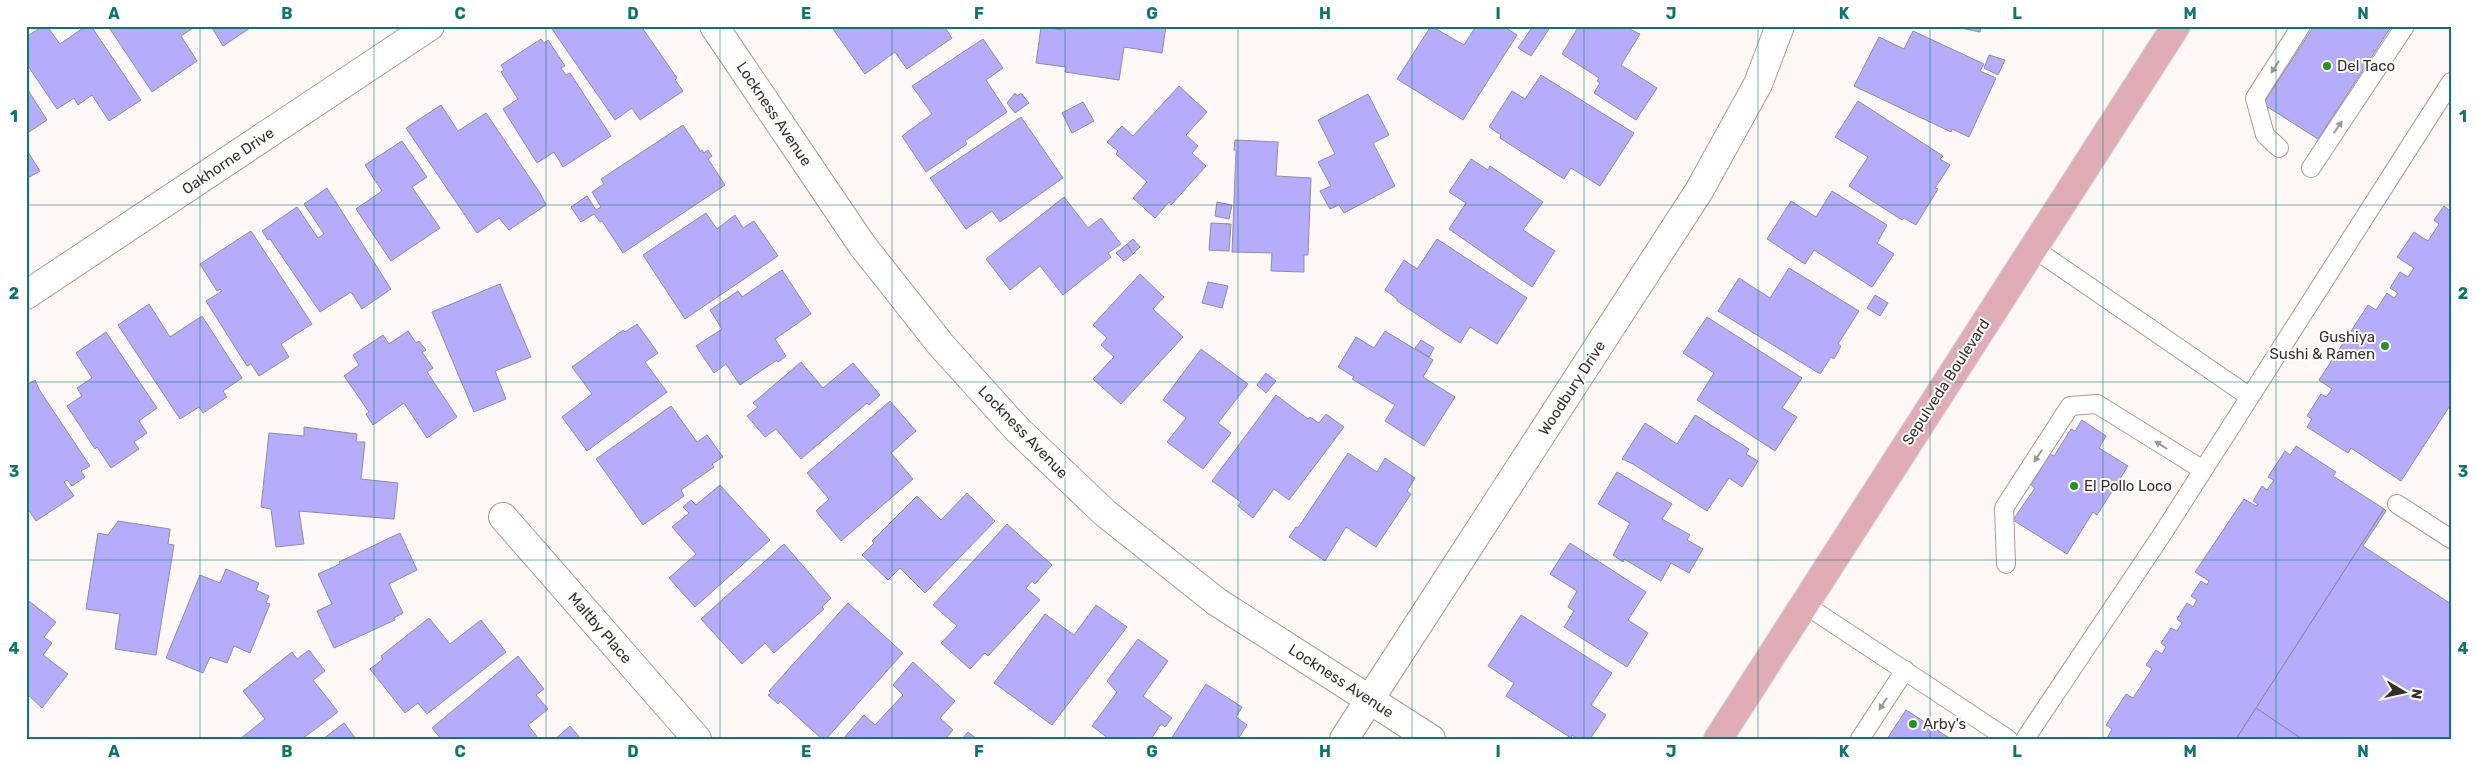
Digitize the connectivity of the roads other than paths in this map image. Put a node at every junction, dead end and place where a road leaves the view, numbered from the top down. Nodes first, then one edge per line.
1 (430, 26) edge
2 (714, 26) edge
3 (1780, 26) edge
4 (2176, 26) edge
5 (2301, 26) edge
6 (2405, 26) edge
7 (2451, 82) edge
8 (2279, 148) dead end
9 (2311, 168) dead end
10 (2033, 248) junction
11 (26, 295) edge
12 (2250, 397) junction
13 (2203, 470) junction
14 (2397, 504) dead end
15 (503, 517) dead end
16 (2451, 539) edge
17 (2006, 564) dead end
18 (1804, 604) junction
19 (1905, 670) junction
20 (1370, 700) junction
21 (1988, 733) edge
22 (697, 739) edge
23 (1344, 739) edge
24 (1431, 739) edge
25 (1718, 739) edge
26 (1860, 739) edge
27 (2008, 739) edge
28 (2026, 739) edge

1 - 11 street, Oakhorne Drive
2 - 20 street, Lockness Avenue
3 - 20 street, Woodbury Drive
4 - 10 main road, Sepulveda Boulevard
5 -> 8 lane
9 -> 6 lane
7 - 12 lane
10 - 12 lane
10 - 18 main road, Sepulveda Boulevard
12 - 13 lane
13 -> 17 lane
13 - 28 lane
14 - 16 lane
15 - 22 street, Maltby Place
18 - 19 lane
18 - 25 main road, Sepulveda Boulevard
19 - 21 lane
19 -> 26 lane
20 - 23 street, Woodbury Drive
20 - 24 street, Lockness Avenue
21 - 27 lane

